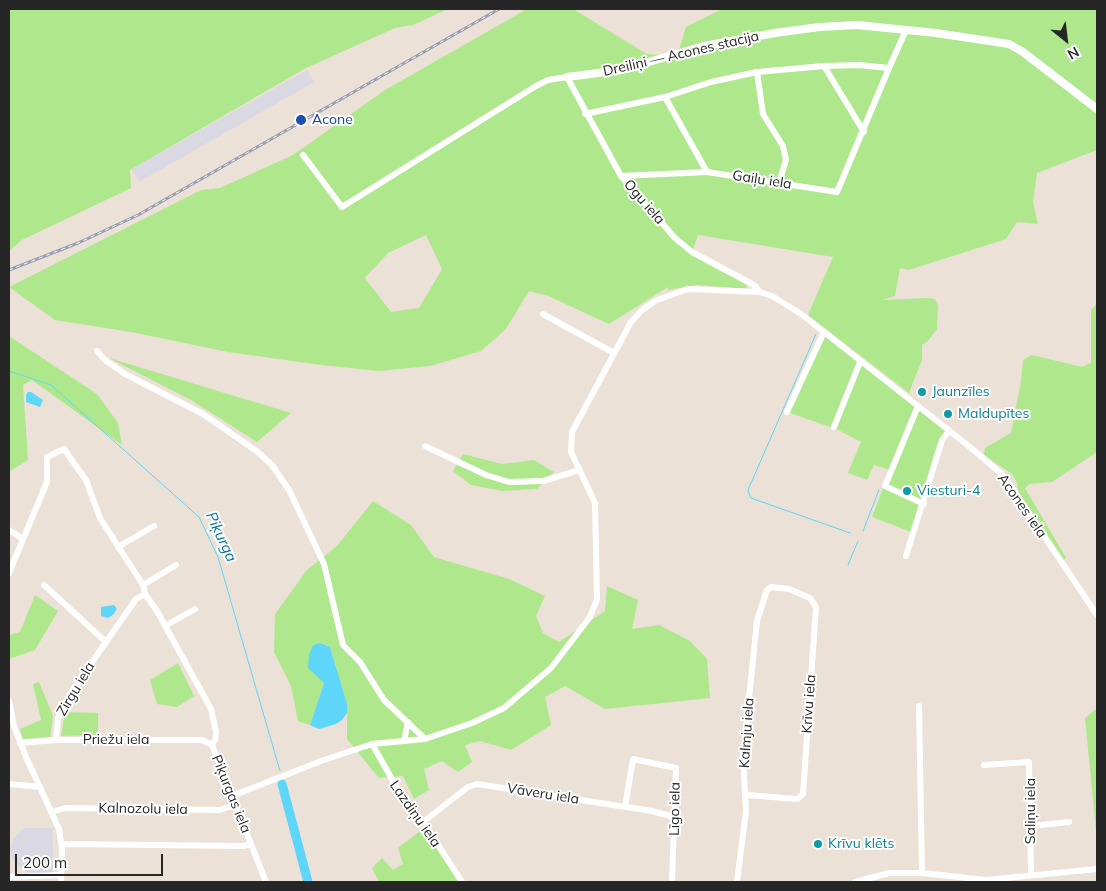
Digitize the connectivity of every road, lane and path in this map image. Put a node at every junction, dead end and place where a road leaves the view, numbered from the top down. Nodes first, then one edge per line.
1 (906, 30) junction
2 (824, 66) junction
3 (889, 68) junction
4 (757, 72) junction
5 (567, 77) junction
6 (665, 97) junction
7 (1097, 109) edge
8 (585, 114) junction
9 (864, 132) junction
10 (303, 154) dead end
11 (707, 172) junction
12 (621, 176) junction
13 (779, 183) junction
14 (760, 292) junction
15 (543, 314) dead end
16 (824, 332) junction
17 (97, 351) dead end
18 (614, 352) junction
19 (860, 362) junction
20 (918, 406) junction
21 (787, 412) dead end
22 (834, 427) dead end
23 (948, 431) junction
24 (425, 446) dead end
25 (580, 470) junction
26 (924, 504) junction
27 (154, 526) dead end
28 (9, 530) edge
29 (23, 539) junction
30 (118, 547) junction
31 (906, 556) dead end
32 (176, 565) dead end
33 (9, 573) edge
34 (44, 585) dead end
35 (143, 585) junction
36 (770, 587) joint
37 (145, 594) junction
38 (195, 608) dead end
39 (1097, 615) edge
40 (165, 626) junction
41 (106, 642) junction
42 (9, 701) edge
43 (920, 706) dead end
44 (408, 722) junction
45 (425, 739) junction
46 (56, 740) junction
47 (404, 741) junction
48 (20, 743) junction
49 (372, 744) junction
50 (212, 745) junction
51 (984, 765) dead end
52 (9, 784) edge
53 (40, 787) junction
54 (747, 795) junction
55 (232, 796) junction
56 (234, 804) junction
57 (625, 807) junction
58 (52, 812) junction
59 (674, 817) junction
60 (424, 822) junction
61 (1069, 822) dead end
62 (1031, 826) junction
63 (62, 844) junction
64 (251, 844) junction
65 (1097, 869) edge
66 (922, 873) junction
67 (1031, 875) junction
68 (9, 877) edge
69 (61, 879) edge
70 (986, 881) edge
71 (266, 882) edge
72 (462, 882) edge
73 (672, 882) edge
74 (737, 882) edge
75 (855, 882) edge

1 - 3 street, Gaiļu iela
1 - 5 street, Dreiliņi — Acones stacija
1 - 7 street, Dreiliņi — Acones stacija
2 - 3 street
2 - 4 street
2 - 9 street
3 - 9 street, Gaiļu iela
4 - 6 street
4 - 13 street
5 - 8 street, Ogu iela
5 - 10 street, Dreiliņi — Acones stacija
6 - 8 street
6 - 11 street
8 - 12 street, Ogu iela
9 - 13 street, Gaiļu iela
11 - 12 street, Gaiļu iela
11 - 13 street, Gaiļu iela
12 - 14 street, Ogu iela
14 - 16 street, Acones iela
14 - 18 street
15 - 18 street
16 - 19 street, Acones iela
16 - 21 street
17 - 44 street
18 - 25 street
19 - 20 street, Acones iela
19 - 22 street
20 - 23 street, Acones iela
20 - 26 street
23 - 26 street
23 - 39 street, Acones iela
24 - 25 street
25 - 45 street
26 - 31 street
27 - 30 street
28 - 29 street
29 - 30 street, Piķurgas iela
29 - 33 street
30 - 35 street, Piķurgas iela
32 - 35 street
34 - 41 street
35 - 37 street, Piķurgas iela
36 - 54 street, Kalmju iela
36 - 54 street, Krīvu iela
37 - 40 street, Piķurgas iela
37 - 41 street, Zirgu iela
38 - 40 street
40 - 50 street, Piķurgas iela
41 - 46 street, Zirgu iela
42 - 48 street
43 - 66 street
44 - 45 street
44 - 47 street
45 - 47 street
46 - 48 street, Priežu iela
46 - 50 street, Priežu iela
47 - 49 street
48 - 53 street
49 - 55 street
49 - 60 street, Lazdiņu iela
50 - 55 street, Piķurgas iela
51 - 62 street, Saliņu iela
52 - 53 street
53 - 58 street
54 - 74 street, Kalmju iela
55 - 56 street, Piķurgas iela
56 - 58 street, Kalnozolu iela
56 - 64 street, Piķurgas iela
57 - 59 street, Vāveru iela
57 - 59 street, Līgo iela
57 - 60 street, Vāveru iela
58 - 63 street
59 - 73 street, Līgo iela
60 - 72 street, Lazdiņu iela
61 - 62 street
62 - 67 street, Saliņu iela
63 - 64 street
63 - 69 street
64 - 71 street, Piķurgas iela
65 - 67 street
66 - 70 street
66 - 75 street
67 - 70 street
68 - 69 street

